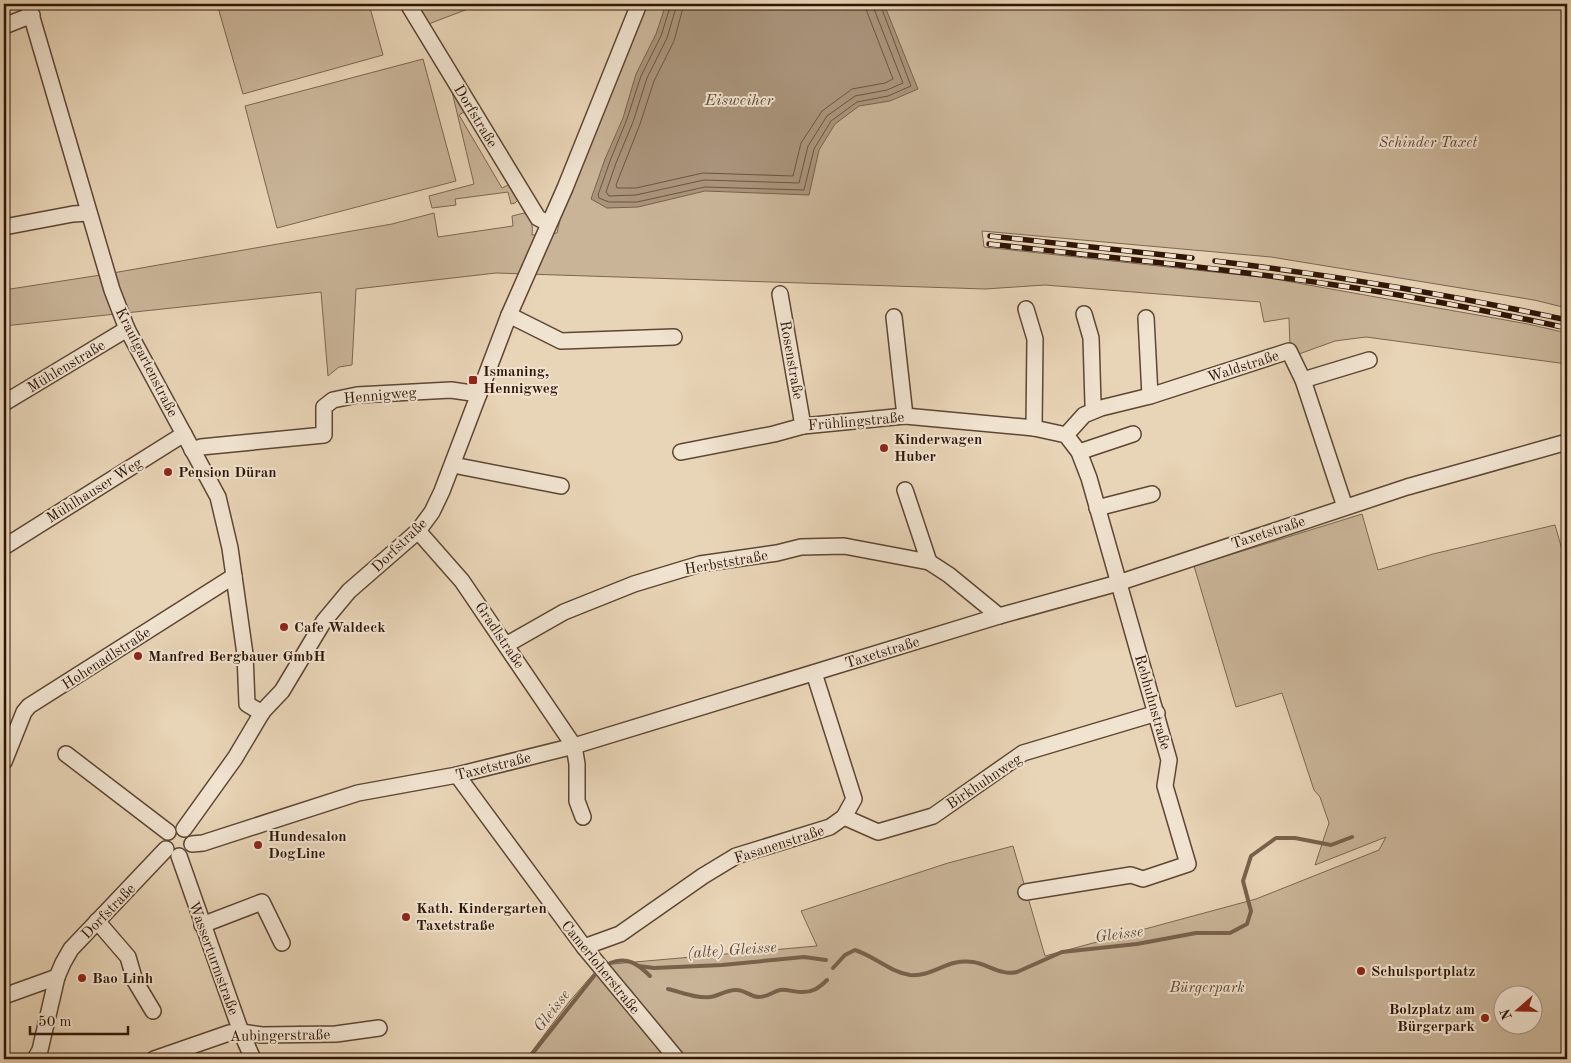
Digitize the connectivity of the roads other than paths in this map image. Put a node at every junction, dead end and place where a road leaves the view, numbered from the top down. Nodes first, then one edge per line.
1 (408, 4) edge
2 (639, 4) edge
3 (30, 10) edge
4 (4, 26) edge
5 (89, 213) junction
6 (548, 223) junction
7 (4, 227) edge
8 (780, 294) dead end
9 (1026, 309) dead end
10 (509, 314) junction
11 (1084, 314) dead end
12 (894, 317) dead end
13 (1146, 318) dead end
14 (127, 329) junction
15 (674, 336) dead end
16 (1369, 360) dead end
17 (1303, 380) junction
18 (479, 394) junction
19 (1150, 396) junction
20 (4, 403) edge
21 (1095, 410) junction
22 (905, 416) junction
23 (804, 426) junction
24 (1034, 428) junction
25 (184, 434) junction
26 (1133, 434) dead end
27 (1066, 435) junction
28 (1567, 442) edge
29 (192, 450) junction
30 (681, 452) dead end
31 (1079, 452) junction
32 (453, 465) junction
33 (561, 486) dead end
34 (905, 490) dead end
35 (1152, 494) dead end
36 (1345, 507) junction
37 (1097, 508) junction
38 (418, 531) junction
39 (4, 547) edge
40 (929, 562) junction
41 (234, 576) junction
42 (1118, 583) junction
43 (1000, 616) junction
44 (506, 645) junction
45 (814, 673) junction
46 (262, 712) junction
47 (1157, 713) junction
48 (574, 746) junction
49 (66, 754) dead end
50 (4, 762) edge
51 (457, 775) junction
52 (583, 817) dead end
53 (844, 817) junction
54 (184, 829) junction
55 (168, 832) junction
56 (192, 844) junction
57 (172, 853) junction
58 (1026, 892) dead end
59 (97, 921) junction
60 (202, 925) junction
61 (282, 943) dead end
62 (584, 947) junction
63 (57, 977) junction
64 (4, 996) edge
65 (153, 1011) dead end
66 (380, 1028) dead end
67 (241, 1032) junction
68 (36, 1059) edge
69 (154, 1059) edge
70 (253, 1059) edge
71 (677, 1059) edge

1 - 6 street, Dorfstraße
2 - 6 street, Dorfstraße
3 - 4 street
3 - 5 street, Krautgartenstraße
5 - 7 street
5 - 14 street, Krautgartenstraße
6 - 10 street, Dorfstraße
8 - 23 street, Rosenstraße
9 - 24 street
10 - 15 street
10 - 18 street, Dorfstraße
11 - 21 street
12 - 22 street
13 - 19 street
14 - 20 street, Mühlenstraße
14 - 25 street, Krautgartenstraße
16 - 17 street
17 - 19 street, Waldstraße
17 - 36 street, Waldstraße
18 - 29 street, Hennigweg
18 - 32 street, Dorfstraße
19 - 21 street, Waldstraße
21 - 27 street, Waldstraße
22 - 23 street, Frühlingstraße
22 - 24 street, Frühlingstraße
23 - 30 street, Frühlingstraße
24 - 27 street, Frühlingstraße
25 - 29 street, Krautgartenstraße
25 - 39 street, Mühlhauser Weg
26 - 31 street
27 - 31 street
28 - 36 street, Taxetstraße
29 - 41 street, Krautgartenstraße
31 - 37 street
32 - 33 street
32 - 38 street, Dorfstraße
34 - 40 street
35 - 37 street
36 - 42 street, Taxetstraße
37 - 42 street
38 - 44 street, Gradlstraße
38 - 46 street, Dorfstraße
40 - 43 street, Herbststraße
40 - 44 street, Herbststraße
41 - 46 street, Krautgartenstraße
41 - 50 street, Hohenadlstraße
42 - 43 street, Taxetstraße
42 - 47 street, Rebhuhnstraße
43 - 45 street, Taxetstraße
44 - 48 street, Gradlstraße
45 - 48 street, Taxetstraße
45 - 53 street
46 - 54 street, Dorfstraße
47 - 53 street, Birkhuhnweg
47 - 58 street, Rebhuhnstraße
48 - 51 street, Taxetstraße
48 - 52 street
49 - 55 street
51 - 56 street, Taxetstraße
51 - 62 street, Camerloherstraße
53 - 62 street, Fasanenstraße
54 - 55 street
54 - 56 street
55 - 57 street
56 - 57 street, Dorfstraße
57 - 59 street, Dorfstraße
57 - 60 street, Wasserturmstraße
59 - 63 street, Dorfstraße
59 - 65 street
60 - 61 street
60 - 67 street, Wasserturmstraße
62 - 71 street, Camerloherstraße
63 - 64 street
63 - 68 street, Dorfstraße
66 - 67 street, Aubingerstraße
67 - 69 street, Aubingerstraße
67 - 70 street, Wasserturmstraße

